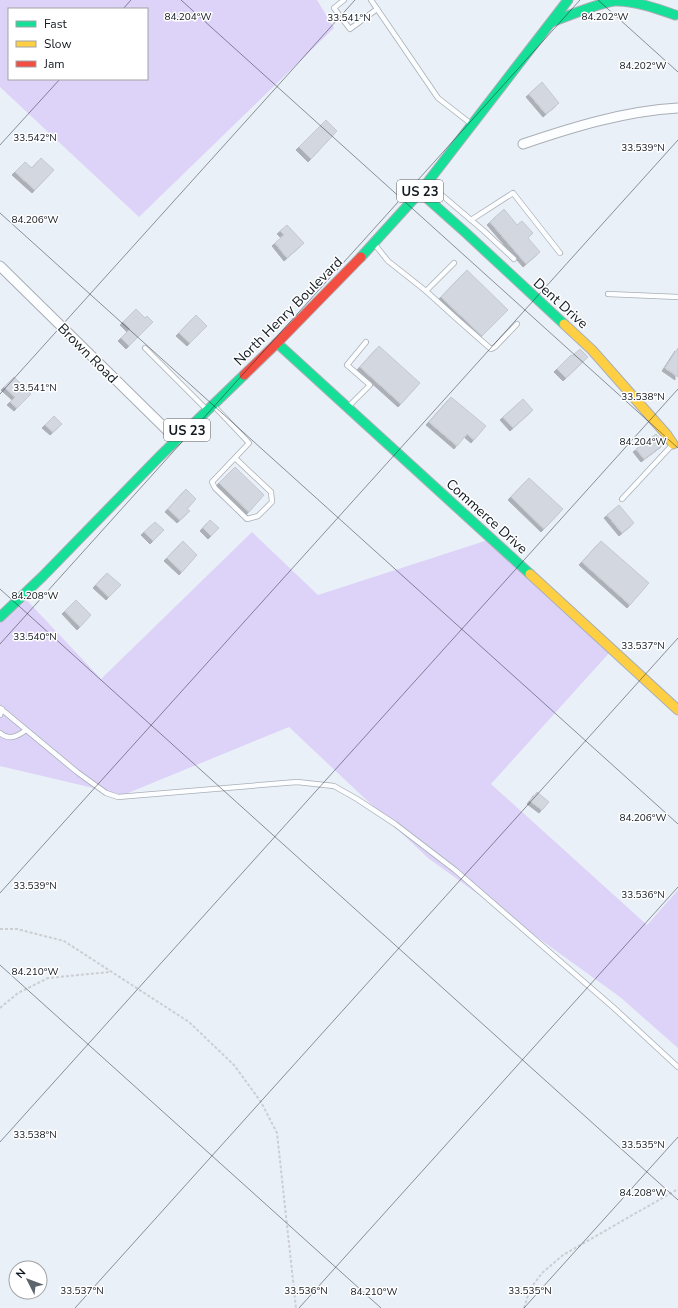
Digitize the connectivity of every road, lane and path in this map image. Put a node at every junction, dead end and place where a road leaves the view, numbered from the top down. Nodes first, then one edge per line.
1 (344, 0) edge
2 (371, 0) edge
3 (568, 0) edge
4 (656, 0) edge
5 (377, 9) junction
6 (677, 16) edge
7 (552, 22) junction
8 (678, 108) edge
9 (472, 125) junction
10 (523, 144) dead end
11 (427, 182) junction
12 (420, 192) junction
13 (471, 220) junction
14 (374, 243) junction
15 (560, 253) dead end
16 (514, 259) dead end
17 (454, 263) dead end
18 (0, 266) edge
19 (426, 291) junction
20 (608, 294) dead end
21 (678, 297) edge
22 (517, 324) dead end
23 (366, 342) dead end
24 (277, 343) junction
25 (146, 348) dead end
26 (348, 407) junction
27 (210, 408) junction
28 (177, 440) junction
29 (673, 444) joint
30 (235, 458) junction
31 (622, 499) dead end
32 (0, 617) edge
33 (1, 708) edge
34 (678, 710) edge
35 (0, 715) edge
36 (26, 730) junction
37 (0, 733) edge
38 (0, 929) edge
39 (111, 972) junction
40 (0, 1008) edge
41 (678, 1067) edge
42 (678, 1189) edge
43 (296, 1308) edge
44 (524, 1308) edge

1 - 5 lane
2 - 5 lane
3 - 7 main road, North Henry Boulevard / US 23
4 - 6 main road
5 - 9 lane
6 - 7 main road
7 - 9 main road, North Henry Boulevard / US 23
8 - 10 street
9 - 11 main road, North Henry Boulevard / US 23
11 - 12 main road, North Henry Boulevard / US 23
11 - 13 lane
12 - 14 main road, North Henry Boulevard / US 23
12 - 29 main road, Dent Drive
13 - 15 lane
13 - 16 lane
14 - 19 lane
14 - 24 main road, North Henry Boulevard / US 23
17 - 19 lane
18 - 28 street, Brown Road
19 - 22 lane
20 - 21 lane
23 - 26 lane
24 - 26 main road, Commerce Drive
24 - 27 main road, North Henry Boulevard / US 23
25 - 27 lane
26 - 34 main road, Commerce Drive
27 - 28 main road, North Henry Boulevard / US 23
27 - 30 lane
28 - 32 main road, North Henry Boulevard / US 23
29 - 31 lane
30 - 30 lane
33 - 35 lane
33 - 36 lane
36 - 37 lane
36 - 41 lane
38 - 39 path
39 - 40 path
39 - 43 path
42 - 44 path

